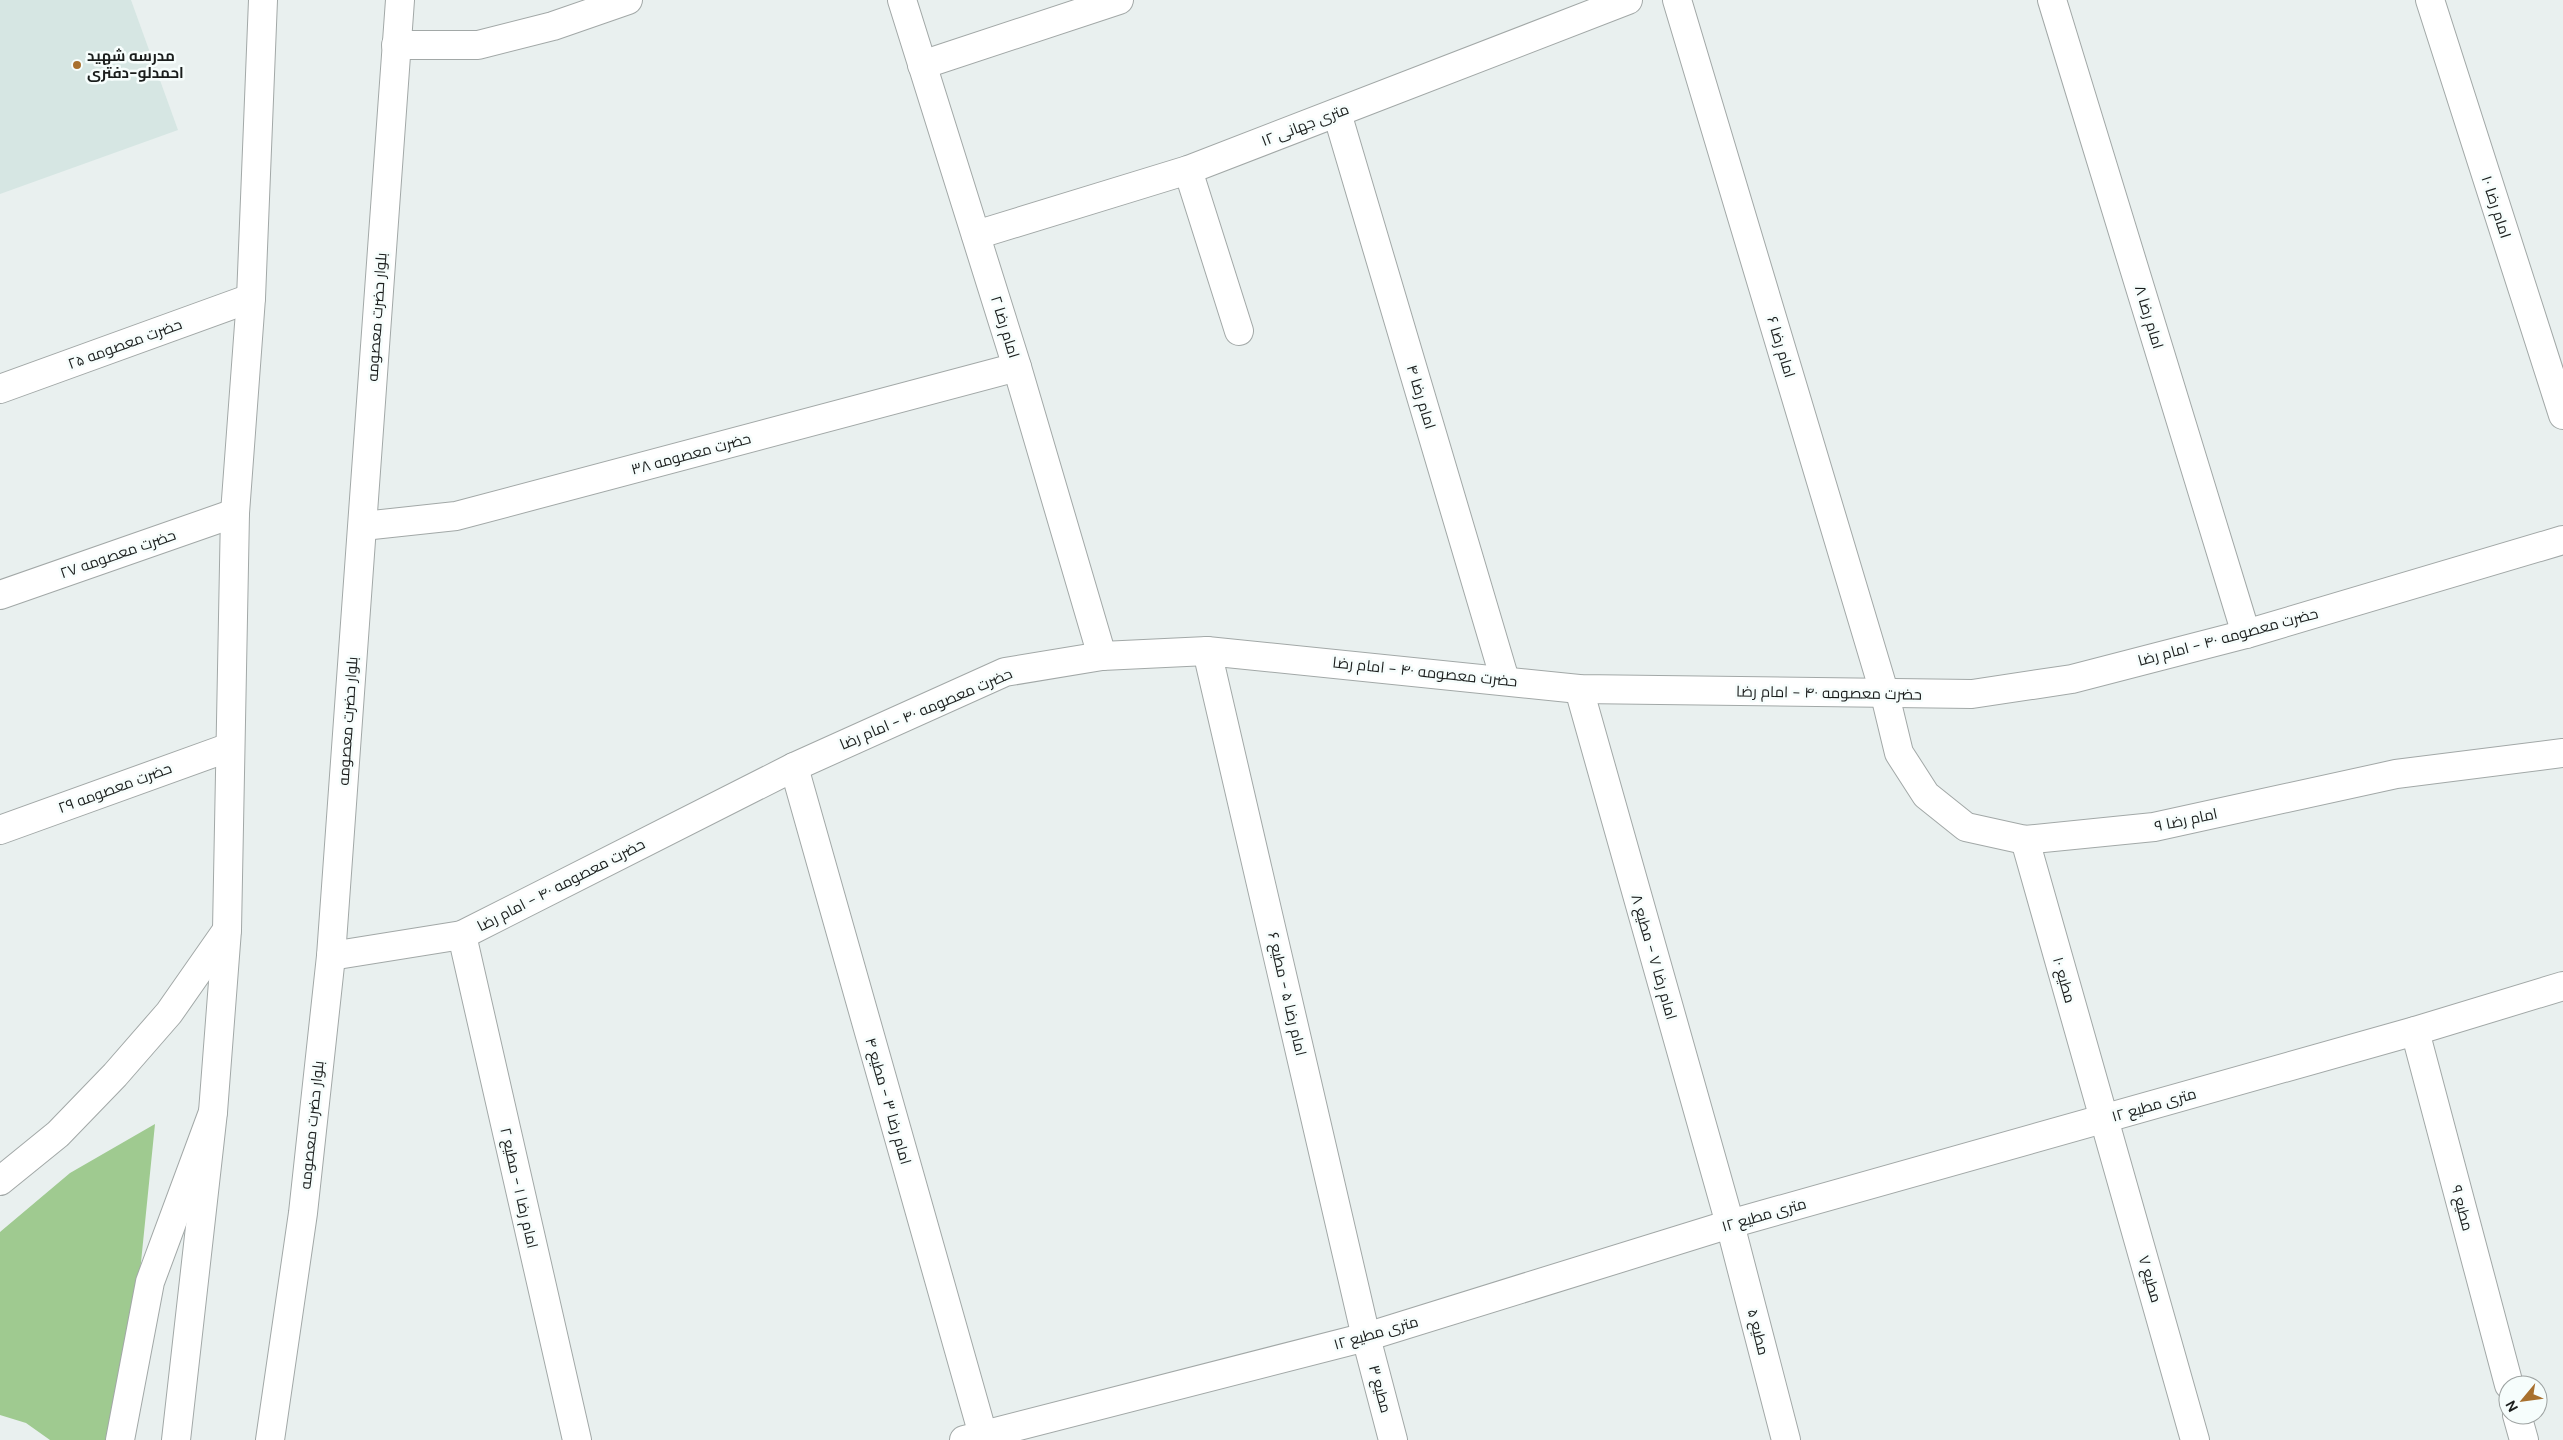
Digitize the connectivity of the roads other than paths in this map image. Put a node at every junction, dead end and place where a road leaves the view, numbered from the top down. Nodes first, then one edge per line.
1 (263, 0) edge
2 (400, 0) edge
3 (628, 0) edge
4 (902, 0) edge
5 (1119, 0) edge
6 (1628, 0) edge
7 (1677, 0) edge
8 (2052, 0) edge
9 (2430, 0) edge
10 (396, 44) junction
11 (922, 65) junction
12 (1337, 113) junction
13 (1188, 170) junction
14 (976, 235) junction
15 (250, 298) junction
16 (1239, 331) dead end
17 (1017, 367) junction
18 (0, 389) edge
19 (2563, 415) edge
20 (235, 512) junction
21 (363, 526) junction
22 (2563, 540) edge
23 (0, 595) edge
24 (2246, 634) junction
25 (1207, 651) junction
26 (1102, 656) junction
27 (1505, 680) junction
28 (1579, 689) junction
29 (1885, 695) junction
30 (230, 747) junction
31 (2563, 753) edge
32 (794, 767) junction
33 (0, 830) edge
34 (2025, 840) junction
35 (227, 930) junction
36 (462, 935) junction
37 (331, 956) junction
38 (2563, 986) edge
39 (2415, 1031) junction
40 (213, 1112) junction
41 (2104, 1119) junction
42 (0, 1181) edge
43 (1730, 1224) junction
44 (1366, 1337) junction
45 (2506, 1375) edge
46 (2520, 1425) edge
47 (973, 1437) edge
48 (120, 1440) edge
49 (176, 1440) edge
50 (270, 1440) edge
51 (577, 1440) edge
52 (1393, 1440) edge
53 (1786, 1440) edge
54 (2195, 1440) edge
55 (2524, 1440) edge

1 - 15 main road
2 - 10 main road, بلوار حضرت معصومه
3 - 10 main road
4 - 11 main road, امام رضا ۲
5 - 11 main road
6 - 12 main road, ۱۲ متری جهانی
7 - 29 main road, امام رضا ۶
8 - 24 main road, امام رضا ۸
9 - 19 main road, امام رضا ۱۰
10 - 21 main road, بلوار حضرت معصومه
11 - 14 main road, امام رضا ۲
12 - 13 main road, ۱۲ متری جهانی
12 - 27 main road, امام رضا ۴
13 - 14 main road, ۱۲ متری جهانی
13 - 16 main road
14 - 17 main road, امام رضا ۲
15 - 18 main road, حضرت معصومه ۲۵
15 - 20 main road
17 - 21 main road, حضرت معصومه ۳۸
17 - 26 main road, امام رضا ۲
20 - 23 main road, حضرت معصومه ۲۷
20 - 30 main road
21 - 37 main road, بلوار حضرت معصومه
22 - 24 main road, حضرت معصومه ۴۰ - امام رضا
24 - 29 main road, حضرت معصومه ۴۰ - امام رضا
25 - 26 main road, حضرت معصومه ۴۰ - امام رضا
25 - 27 main road, حضرت معصومه ۴۰ - امام رضا
25 - 44 main road, امام رضا ۵ - مطیع ۶
26 - 32 main road, حضرت معصومه ۴۰ - امام رضا
27 - 28 main road, حضرت معصومه ۴۰ - امام رضا
28 - 29 main road, حضرت معصومه ۴۰ - امام رضا
28 - 43 main road, امام رضا ۷ - مطیع ۸
29 - 34 main road, امام رضا ۹
30 - 33 main road, حضرت معصومه ۲۹
30 - 35 main road
31 - 34 main road, امام رضا ۹
32 - 36 main road, حضرت معصومه ۴۰ - امام رضا
32 - 47 main road, امام رضا ۳ - مطیع ۴
34 - 41 main road, مطیع ۱۰
35 - 40 main road
35 - 42 main road
36 - 37 main road, حضرت معصومه ۴۰ - امام رضا
36 - 51 main road, امام رضا ۱ - مطیع ۲
37 - 50 main road, بلوار حضرت معصومه
38 - 39 main road, ۱۲ متری مطیع
39 - 41 main road, ۱۲ متری مطیع
39 - 45 main road, مطیع ۹
40 - 48 main road
40 - 49 main road
41 - 43 main road, ۱۲ متری مطیع
41 - 54 main road, مطیع ۷
43 - 44 main road, ۱۲ متری مطیع
43 - 53 main road, مطیع ۵
44 - 47 main road, ۱۲ متری مطیع
44 - 52 main road, مطیع ۳
46 - 55 main road

